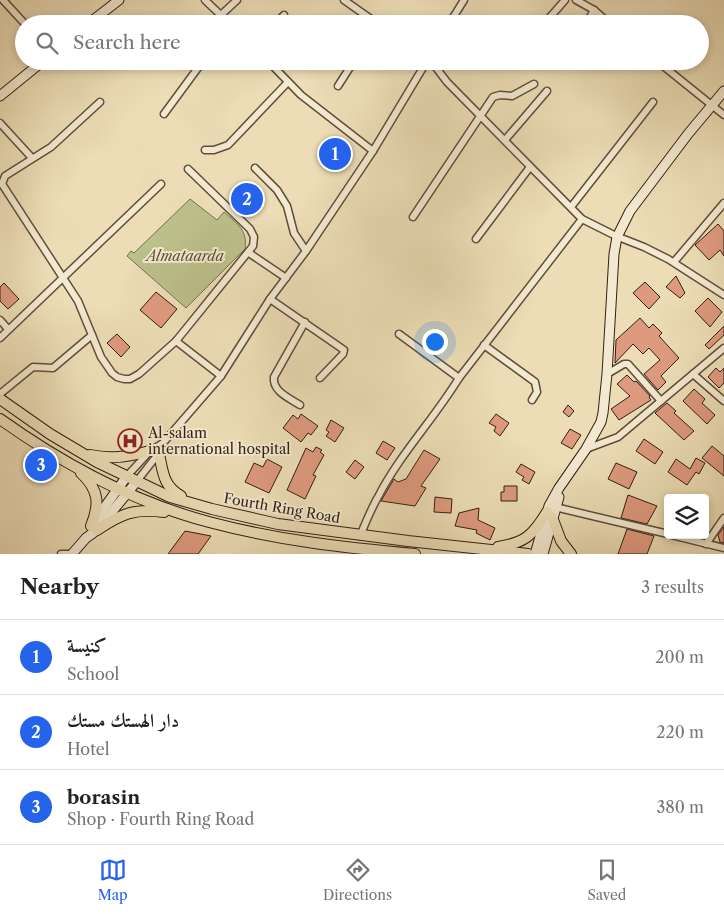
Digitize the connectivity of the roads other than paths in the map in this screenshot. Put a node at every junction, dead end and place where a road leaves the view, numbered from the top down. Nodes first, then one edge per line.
1 (3, 0) edge
2 (119, 0) edge
3 (205, 0) edge
4 (237, 0) edge
5 (344, 0) edge
6 (464, 0) edge
7 (565, 0) edge
8 (576, 0) edge
9 (594, 10) junction
10 (17, 15) edge
11 (100, 15) edge
12 (221, 15) joint
13 (365, 15) edge
14 (455, 15) edge
15 (552, 15) edge
16 (590, 15) edge
17 (600, 15) edge
18 (32, 70) edge
19 (196, 70) edge
20 (277, 70) edge
21 (348, 70) edge
22 (421, 70) edge
23 (438, 70) edge
24 (668, 70) edge
25 (288, 82) junction
26 (534, 84) dead end
27 (338, 86) dead end
28 (547, 91) dead end
29 (724, 92) edge
30 (0, 96) edge
31 (100, 102) dead end
32 (653, 102) dead end
33 (712, 106) junction
34 (164, 114) dead end
35 (724, 115) edge
36 (481, 116) junction
37 (0, 122) edge
38 (505, 140) junction
39 (205, 150) dead end
40 (373, 151) junction
41 (32, 158) junction
42 (530, 167) junction
43 (255, 168) dead end
44 (188, 169) dead end
45 (161, 184) dead end
46 (724, 203) edge
47 (571, 207) junction
48 (413, 217) dead end
49 (582, 218) junction
50 (617, 237) junction
51 (476, 239) dead end
52 (306, 251) junction
53 (249, 253) junction
54 (674, 262) junction
55 (63, 277) junction
56 (286, 278) junction
57 (724, 295) edge
58 (270, 299) junction
59 (0, 320) edge
60 (305, 322) junction
61 (8, 329) junction
62 (399, 334) dead end
63 (92, 335) junction
64 (0, 338) edge
65 (176, 341) junction
66 (484, 345) junction
67 (724, 348) edge
68 (608, 374) junction
69 (693, 374) junction
70 (221, 376) junction
71 (320, 378) dead end
72 (459, 378) junction
73 (0, 394) edge
74 (0, 399) edge
75 (532, 400) dead end
76 (661, 401) junction
77 (724, 401) edge
78 (300, 405) dead end
79 (0, 419) edge
80 (586, 449) junction
81 (74, 450) junction
82 (155, 453) junction
83 (73, 466) junction
84 (132, 478) junction
85 (122, 491) junction
86 (192, 504) junction
87 (551, 512) junction
88 (188, 516) junction
89 (724, 518) edge
90 (94, 528) junction
91 (664, 533) edge
92 (360, 536) junction
93 (687, 539) edge
94 (706, 544) junction
95 (724, 548) edge
96 (482, 549) junction
97 (61, 554) edge
98 (73, 554) edge
99 (414, 554) edge
100 (528, 554) edge
101 (535, 554) edge
102 (543, 554) edge
103 (571, 554) edge

1 - 10 street
2 - 11 street
3 - 12 street
4 - 12 street
5 - 13 street
6 - 14 street
7 - 15 street
8 - 9 street
9 - 16 street
9 - 17 street
18 - 30 street
19 - 34 street
20 - 25 street
21 - 27 street
22 - 40 street
23 - 36 street
24 - 33 street
25 - 39 street
25 - 40 street
26 - 36 street
28 - 38 street
29 - 33 street
31 - 41 street
32 - 47 street
33 - 35 street
33 - 50 street
36 - 38 street
36 - 48 street
37 - 41 street
38 - 42 street
40 - 52 street
41 - 55 street
42 - 47 street
42 - 51 street
43 - 52 street
44 - 53 street
45 - 55 street
46 - 54 street
47 - 49 street
49 - 50 street
49 - 66 street
50 - 54 street
50 - 68 street
52 - 56 street
53 - 56 street
53 - 65 street
54 - 57 street
55 - 61 street
55 - 63 street
56 - 58 street
58 - 60 street
58 - 70 street
59 - 61 street
60 - 71 street
60 - 78 street
61 - 64 street
62 - 72 street
63 - 65 street
63 - 73 street
65 - 70 street
66 - 72 street
66 - 75 street
67 - 69 street
68 - 76 street
68 - 80 street
69 - 76 street
69 - 77 street
70 - 82 street
72 - 92 street
74 - 81 main road, Fourth Ring Road
76 - 80 street
79 - 83 main road, Fourth Ring Road
80 - 87 street
81 - 82 main road
81 - 84 main road, Fourth Ring Road
82 - 84 street
82 - 84 street
82 - 86 main road
83 - 85 main road, Fourth Ring Road
83 - 90 main road
84 - 85 street
84 - 86 main road, Fourth Ring Road
85 - 88 main road, Fourth Ring Road
85 - 90 street
86 - 92 main road, Fourth Ring Road
87 - 91 street
87 - 96 main road
87 - 101 street
87 - 102 street
87 - 103 main road
88 - 90 main road
88 - 99 main road, Fourth Ring Road
89 - 94 street
90 - 98 street
92 - 96 main road, Fourth Ring Road
93 - 94 street
94 - 95 street
96 - 100 main road, Fourth Ring Road
97 - 98 street

